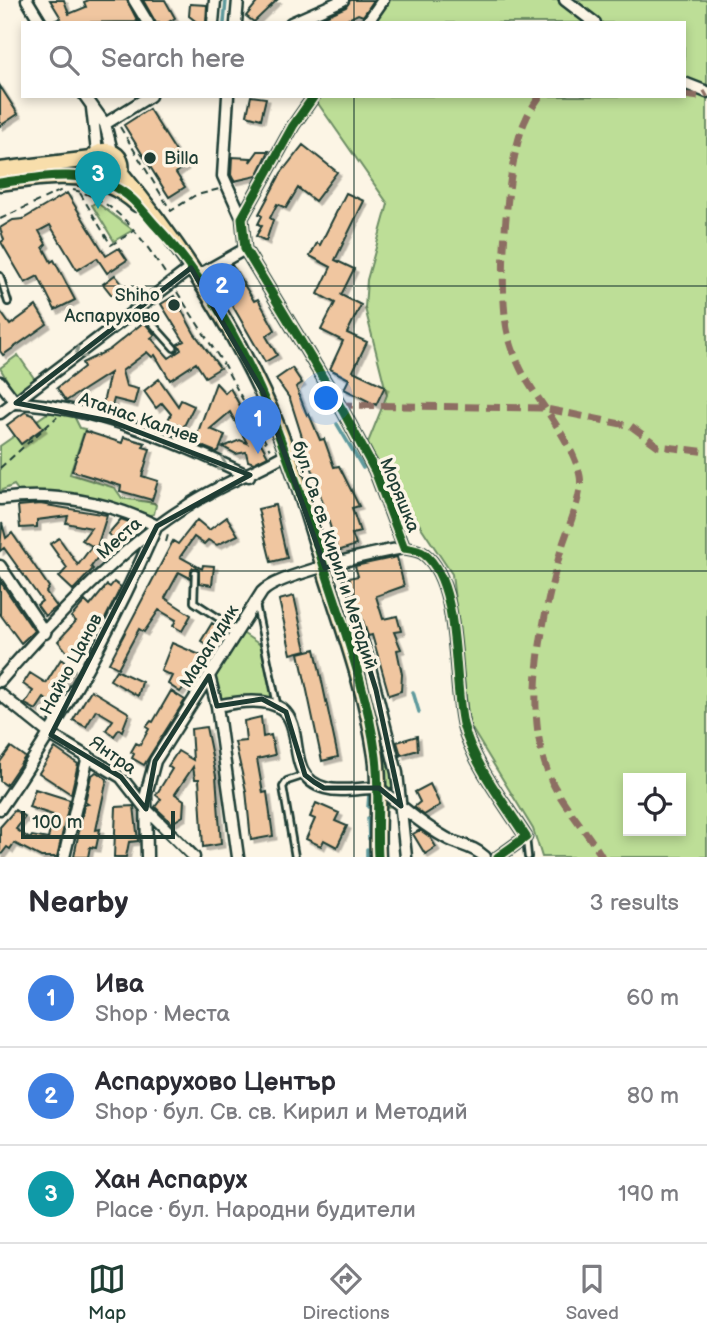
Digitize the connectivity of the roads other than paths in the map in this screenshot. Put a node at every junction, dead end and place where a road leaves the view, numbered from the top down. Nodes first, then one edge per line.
1 (27, 0) edge
2 (134, 0) edge
3 (215, 0) edge
4 (238, 0) edge
5 (248, 0) edge
6 (342, 0) edge
7 (383, 0) edge
8 (565, 0) edge
9 (236, 18) edge
10 (40, 21) edge
11 (147, 21) edge
12 (213, 21) edge
13 (295, 21) edge
14 (367, 21) edge
15 (592, 21) edge
16 (686, 84) edge
17 (707, 92) edge
18 (86, 98) edge
19 (147, 98) edge
20 (228, 98) edge
21 (313, 98) edge
22 (92, 107) junction
23 (105, 124) junction
24 (100, 154) junction
25 (0, 170) edge
26 (121, 173) junction
27 (100, 182) junction
28 (0, 183) edge
29 (242, 218) junction
30 (177, 246) junction
31 (244, 249) junction
32 (194, 272) junction
33 (0, 276) edge
34 (8, 302) dead end
35 (138, 308) junction
36 (174, 348) dead end
37 (0, 382) edge
38 (16, 403) junction
39 (0, 413) edge
40 (280, 458) junction
41 (249, 476) junction
42 (0, 499) edge
43 (157, 526) junction
44 (404, 548) junction
45 (0, 566) edge
46 (331, 566) junction
47 (195, 572) dead end
48 (255, 602) junction
49 (238, 630) junction
50 (45, 634) junction
51 (209, 676) junction
52 (0, 681) edge
53 (0, 694) edge
54 (277, 704) junction
55 (217, 706) junction
56 (51, 735) junction
57 (88, 756) junction
58 (305, 775) junction
59 (379, 788) junction
60 (401, 806) junction
61 (0, 809) edge
62 (146, 809) junction
63 (526, 837) junction
64 (64, 857) edge
65 (147, 857) edge
66 (194, 857) edge
67 (238, 857) edge
68 (295, 857) edge
69 (377, 857) edge
70 (406, 857) edge
71 (485, 857) edge
72 (498, 857) edge
73 (528, 857) edge

1 - 10 street
2 - 11 street
3 - 12 street
4 - 9 street
5 - 9 street
6 - 13 street
7 - 14 street
8 - 15 street
16 - 17 street
18 - 22 street
19 - 23 street
20 - 29 street
21 - 29 street
22 - 23 street
22 - 24 street
23 - 24 street
24 - 25 main road
24 - 26 main road
24 - 27 main road
26 - 27 main road
26 - 30 main road
27 - 28 main road
27 - 30 main road
29 - 31 street
30 - 32 main road, бул. Св. св. Кирил и Методий
31 - 32 street
31 - 44 street, Моряшка
32 - 35 street
32 - 40 main road, бул. Св. св. Кирил и Методий
33 - 34 lane
35 - 36 lane
35 -> 38 street
37 - 38 street
38 - 39 street
38 -> 41 street, Атанас Калчев
40 - 41 street, Места
40 - 46 main road, бул. Св. св. Кирил и Методий
41 - 43 street, Места
42 - 43 street
43 - 50 street, Места
43 - 56 street, Найчо Цанов
44 - 46 street, Марагидик
44 - 63 street, Моряшка
45 - 50 street
46 - 48 street, Марагидик
46 - 59 main road, бул. Св. св. Кирил и Методий
46 - 60 street
47 - 49 lane
48 - 49 street, Марагидик
48 - 54 lane
49 - 51 street, Марагидик
50 - 52 street, Места
51 - 55 street
51 - 62 street, Марагидик
53 - 56 street, Янтра
54 - 55 street
54 - 58 street
55 - 67 street
56 - 57 street, Янтра
56 - 61 street, Найчо Цанов
57 - 62 street, Янтра
57 - 64 street
58 - 59 street
58 - 68 lane
59 - 60 street
59 - 69 main road, бул. Св. св. Кирил и Методий
60 - 70 street
60 - 71 street
62 - 65 street, Марагидик
62 - 66 street, Янтра
63 - 72 street
63 - 73 lane

